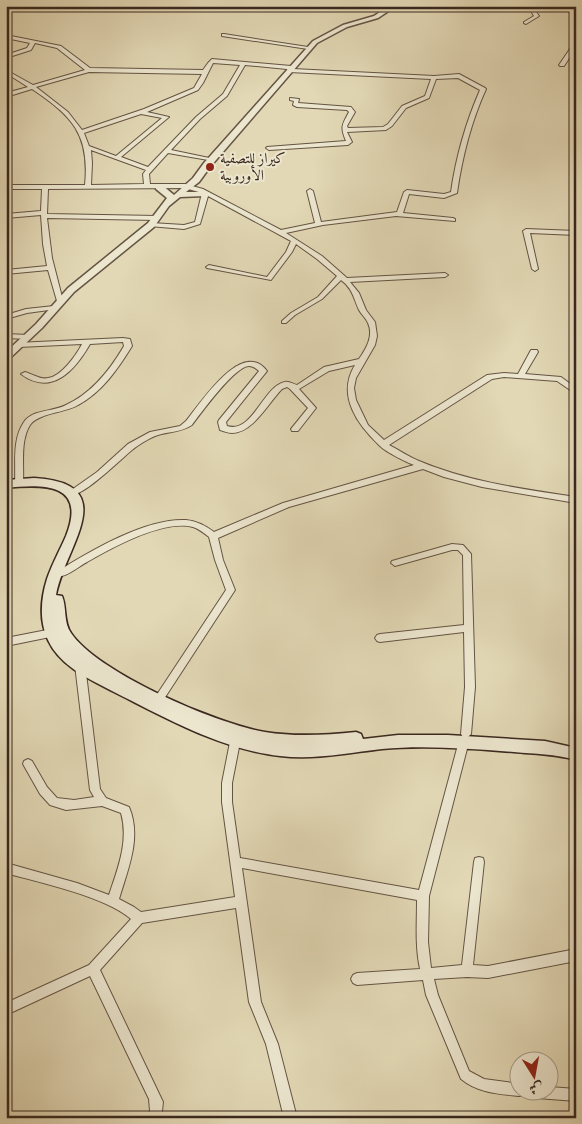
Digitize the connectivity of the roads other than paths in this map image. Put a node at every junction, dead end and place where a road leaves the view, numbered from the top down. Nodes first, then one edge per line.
1 (393, 6) edge
2 (530, 6) edge
3 (561, 6) edge
4 (576, 14) edge
5 (526, 23) dead end
6 (224, 35) dead end
7 (6, 36) edge
8 (34, 42) junction
9 (576, 44) edge
10 (308, 48) junction
11 (6, 57) edge
12 (243, 64) junction
13 (562, 65) dead end
14 (290, 69) junction
15 (89, 70) junction
16 (8, 72) edge
17 (204, 72) junction
18 (434, 78) junction
19 (33, 87) junction
20 (6, 95) edge
21 (292, 99) dead end
22 (140, 112) junction
23 (345, 130) junction
24 (80, 132) junction
25 (87, 148) junction
26 (269, 148) dead end
27 (168, 151) junction
28 (117, 158) junction
29 (212, 160) junction
30 (149, 169) junction
31 (88, 185) junction
32 (45, 186) junction
33 (147, 186) junction
34 (157, 186) junction
35 (6, 187) edge
36 (184, 189) junction
37 (310, 191) dead end
38 (206, 195) junction
39 (170, 201) junction
40 (43, 214) junction
41 (400, 214) junction
42 (6, 216) edge
43 (453, 220) dead end
44 (154, 222) junction
45 (318, 224) junction
46 (280, 232) junction
47 (576, 233) edge
48 (294, 241) junction
49 (209, 267) dead end
50 (50, 268) junction
51 (535, 269) dead end
52 (6, 272) edge
53 (445, 275) dead end
54 (342, 278) junction
55 (57, 305) junction
56 (6, 317) edge
57 (284, 322) dead end
58 (6, 336) edge
59 (28, 337) junction
60 (87, 342) junction
61 (19, 345) junction
62 (534, 352) dead end
63 (6, 357) edge
64 (361, 361) junction
65 (25, 374) dead end
66 (520, 376) junction
67 (294, 388) junction
68 (576, 392) edge
69 (295, 429) dead end
70 (383, 445) junction
71 (422, 466) junction
72 (19, 482) junction
73 (6, 484) edge
74 (73, 493) junction
75 (576, 500) edge
76 (213, 536) junction
77 (395, 563) dead end
78 (58, 572) junction
79 (468, 628) junction
80 (52, 633) junction
81 (380, 638) dead end
82 (6, 642) edge
83 (80, 665) junction
84 (159, 699) junction
85 (465, 738) junction
86 (235, 742) junction
87 (576, 744) edge
88 (303, 747) junction
89 (576, 754) edge
90 (28, 764) dead end
91 (102, 801) junction
92 (235, 862) junction
93 (479, 862) dead end
94 (6, 868) edge
95 (423, 896) junction
96 (113, 901) junction
97 (241, 902) junction
98 (139, 918) junction
99 (576, 955) edge
100 (93, 969) junction
101 (467, 971) junction
102 (427, 975) junction
103 (356, 979) dead end
104 (6, 1009) edge
105 (510, 1089) edge
106 (560, 1093) edge
107 (576, 1094) edge
108 (153, 1118) edge
109 (292, 1118) edge

1 - 10 street
2 - 5 street
3 - 4 street
6 - 10 street
7 - 8 street
8 - 11 street
8 - 15 street
9 - 13 street
10 - 14 street
12 - 14 street
12 - 17 street
12 - 27 street
14 - 18 street
14 - 29 street
15 - 17 street
15 - 19 street
16 - 19 street
17 - 22 street
18 - 23 street
18 - 41 street
19 - 20 street
19 - 24 street
21 - 23 street
22 - 24 street
22 - 28 street
23 - 26 street
24 - 25 street
25 - 28 street
25 - 31 street
27 - 29 street
27 - 30 street
28 - 30 street
29 - 36 street
30 - 33 street
31 - 32 street
31 - 33 street
32 - 35 street
32 - 40 street
33 - 34 street
34 - 36 street
34 - 39 street
36 - 38 street
36 - 38 street
36 - 39 street
37 - 45 street
38 - 44 street
38 - 46 street
39 - 44 street
40 - 42 street
40 - 44 street
40 - 50 street
41 - 43 street
41 - 45 street
44 - 55 street
45 - 46 street
46 - 48 street
47 - 51 street
48 - 49 street
48 - 54 street
50 - 52 street
50 - 55 street
53 - 54 street
54 - 57 street
54 - 64 street
55 - 56 street
55 - 59 street
58 - 59 street
59 - 61 street
60 - 61 street
60 - 65 street
60 - 72 street
61 - 63 street
62 - 66 street
64 - 67 street
64 - 70 street
66 - 68 street
66 - 70 street
67 - 69 street
67 - 74 street
70 - 71 street
71 - 75 street
71 - 76 street
72 - 73 main road
72 - 74 main road
74 - 78 main road
76 - 78 street
76 - 84 street
77 - 79 street
78 - 80 main road
78 - 84 main road
79 - 81 street
79 - 85 street
80 - 82 street
80 - 83 main road
83 - 86 main road
83 - 91 street
84 - 88 main road
85 - 87 main road
85 - 88 main road
85 - 89 main road
85 - 95 street
86 - 88 main road
86 - 92 street
90 - 91 street
91 - 96 street
92 - 95 street
92 - 97 street
93 - 101 street
94 - 96 street
95 - 102 street
96 - 98 street
97 - 98 street
97 - 109 street
98 - 100 street
99 - 101 street
100 - 104 street
100 - 108 street
101 - 102 street
102 - 103 street
102 - 105 street
106 - 107 street

